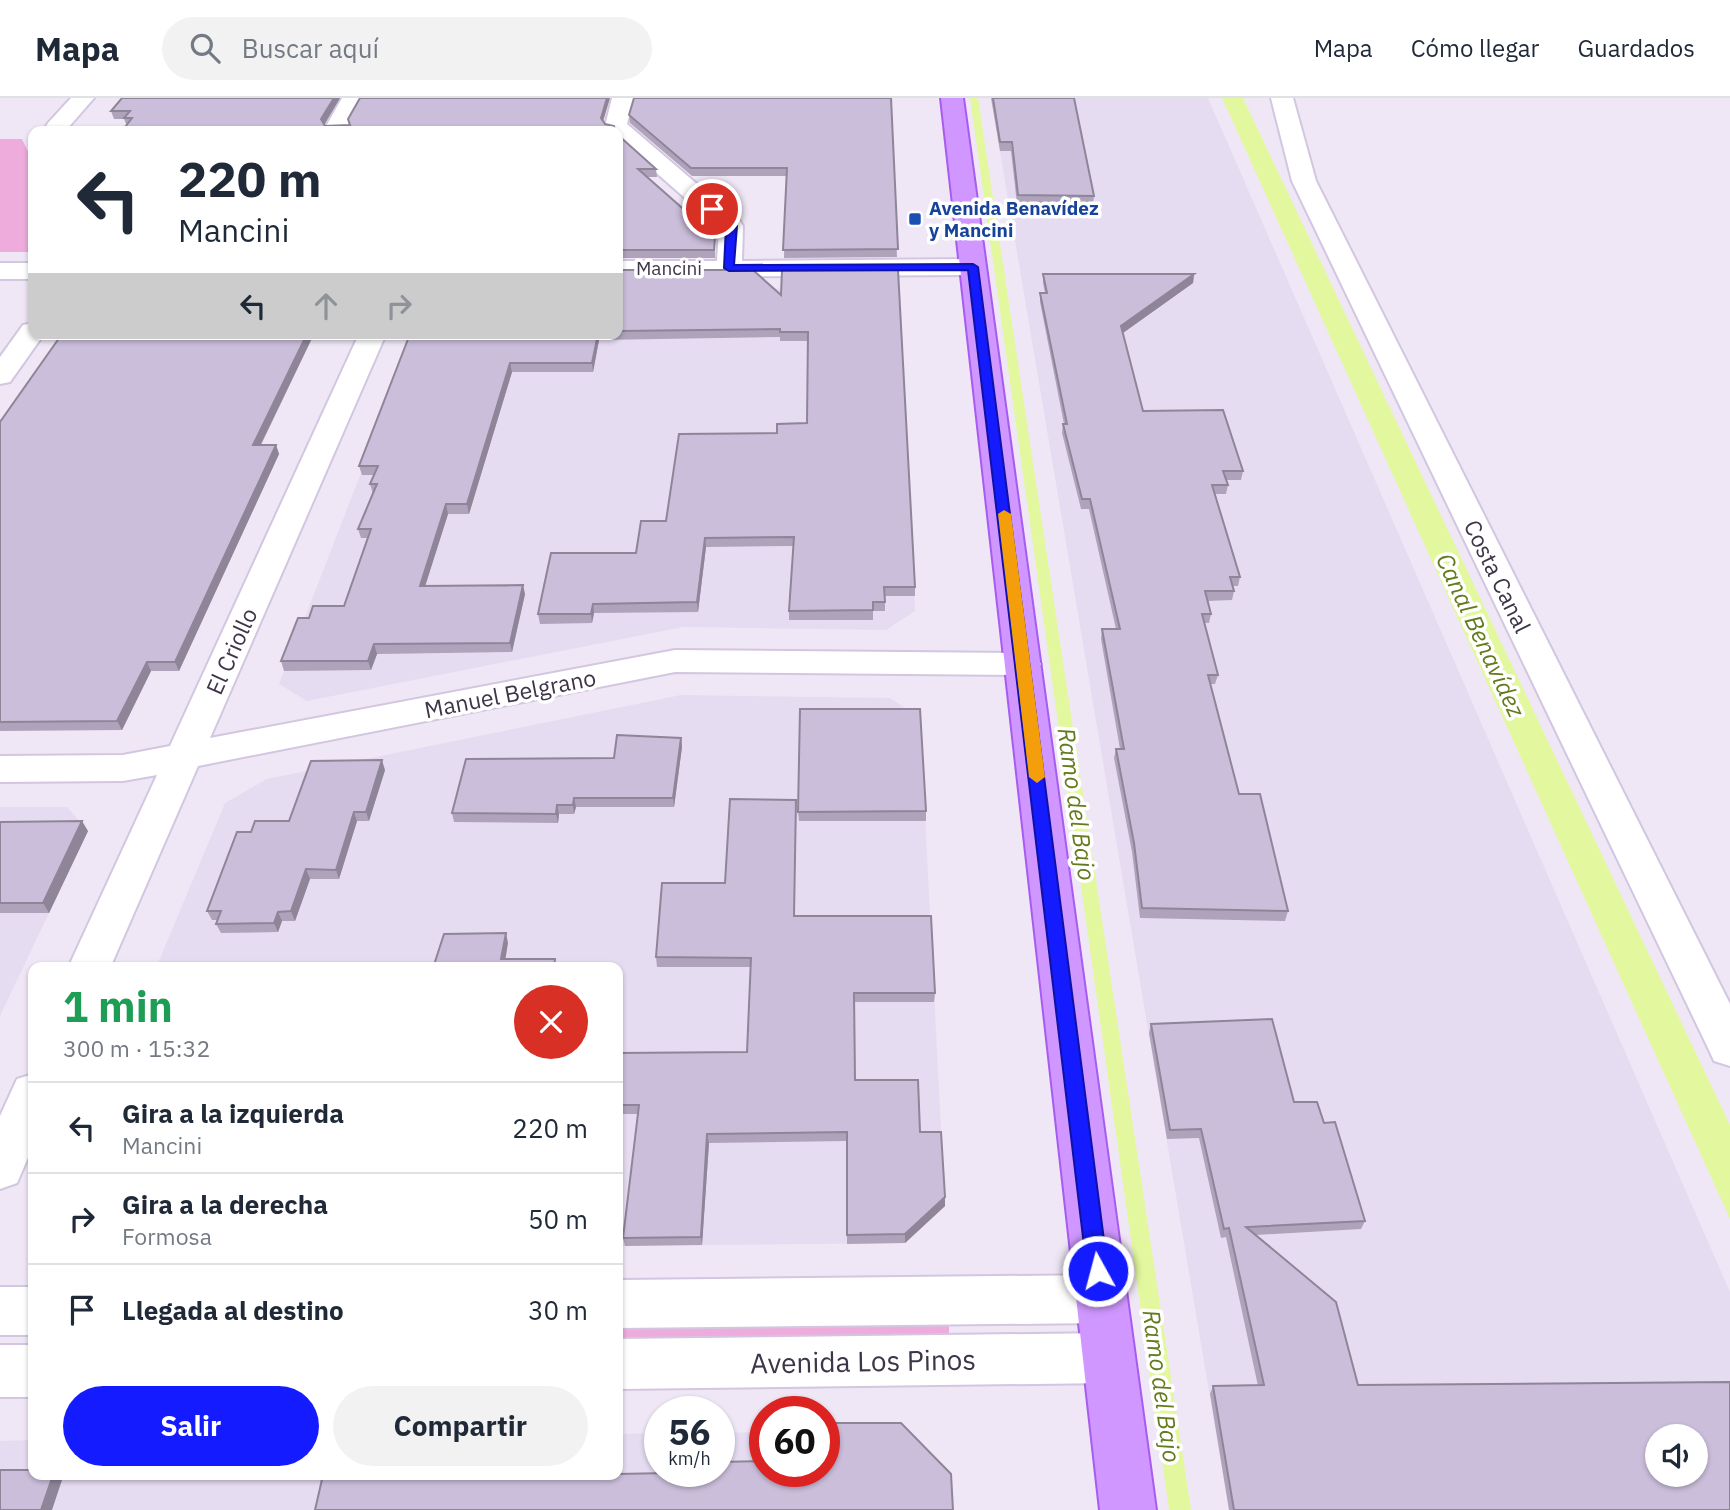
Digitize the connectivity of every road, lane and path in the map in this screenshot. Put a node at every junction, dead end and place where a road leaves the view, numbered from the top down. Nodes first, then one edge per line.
1 (83, 98) edge
2 (353, 98) edge
3 (623, 98) edge
4 (952, 98) edge
5 (1282, 98) edge
6 (58, 126) edge
7 (337, 126) edge
8 (616, 126) edge
9 (623, 132) edge
10 (973, 267) junction
11 (729, 268) junction
12 (623, 269) edge
13 (0, 271) edge
14 (28, 271) edge
15 (28, 338) edge
16 (370, 340) edge
17 (0, 376) edge
18 (1023, 664) junction
19 (184, 757) junction
20 (0, 769) edge
21 (92, 962) edge
22 (1730, 1048) edge
23 (28, 1104) edge
24 (0, 1168) edge
25 (1101, 1299) junction
26 (623, 1304) edge
27 (0, 1311) edge
28 (28, 1311) edge
29 (1109, 1358) junction
30 (623, 1364) edge
31 (0, 1371) edge
32 (28, 1371) edge
33 (1128, 1510) edge

1 - 6 street
2 - 7 street
3 - 8 street
4 - 10 main road
5 - 22 street, Costa Canal
9 - 11 street
10 - 11 street, Mancini
10 - 18 main road
11 - 12 street, Mancini
13 - 14 street
15 - 17 street
16 - 19 street, El Criollo
18 - 19 street, Manuel Belgrano
18 - 25 main road
19 - 20 street, Manuel Belgrano
19 - 21 street, El Criollo
23 - 24 street
25 - 26 street
25 - 29 main road
27 - 28 street
29 - 30 street, Avenida Los Pinos
29 - 33 main road
31 - 32 street

